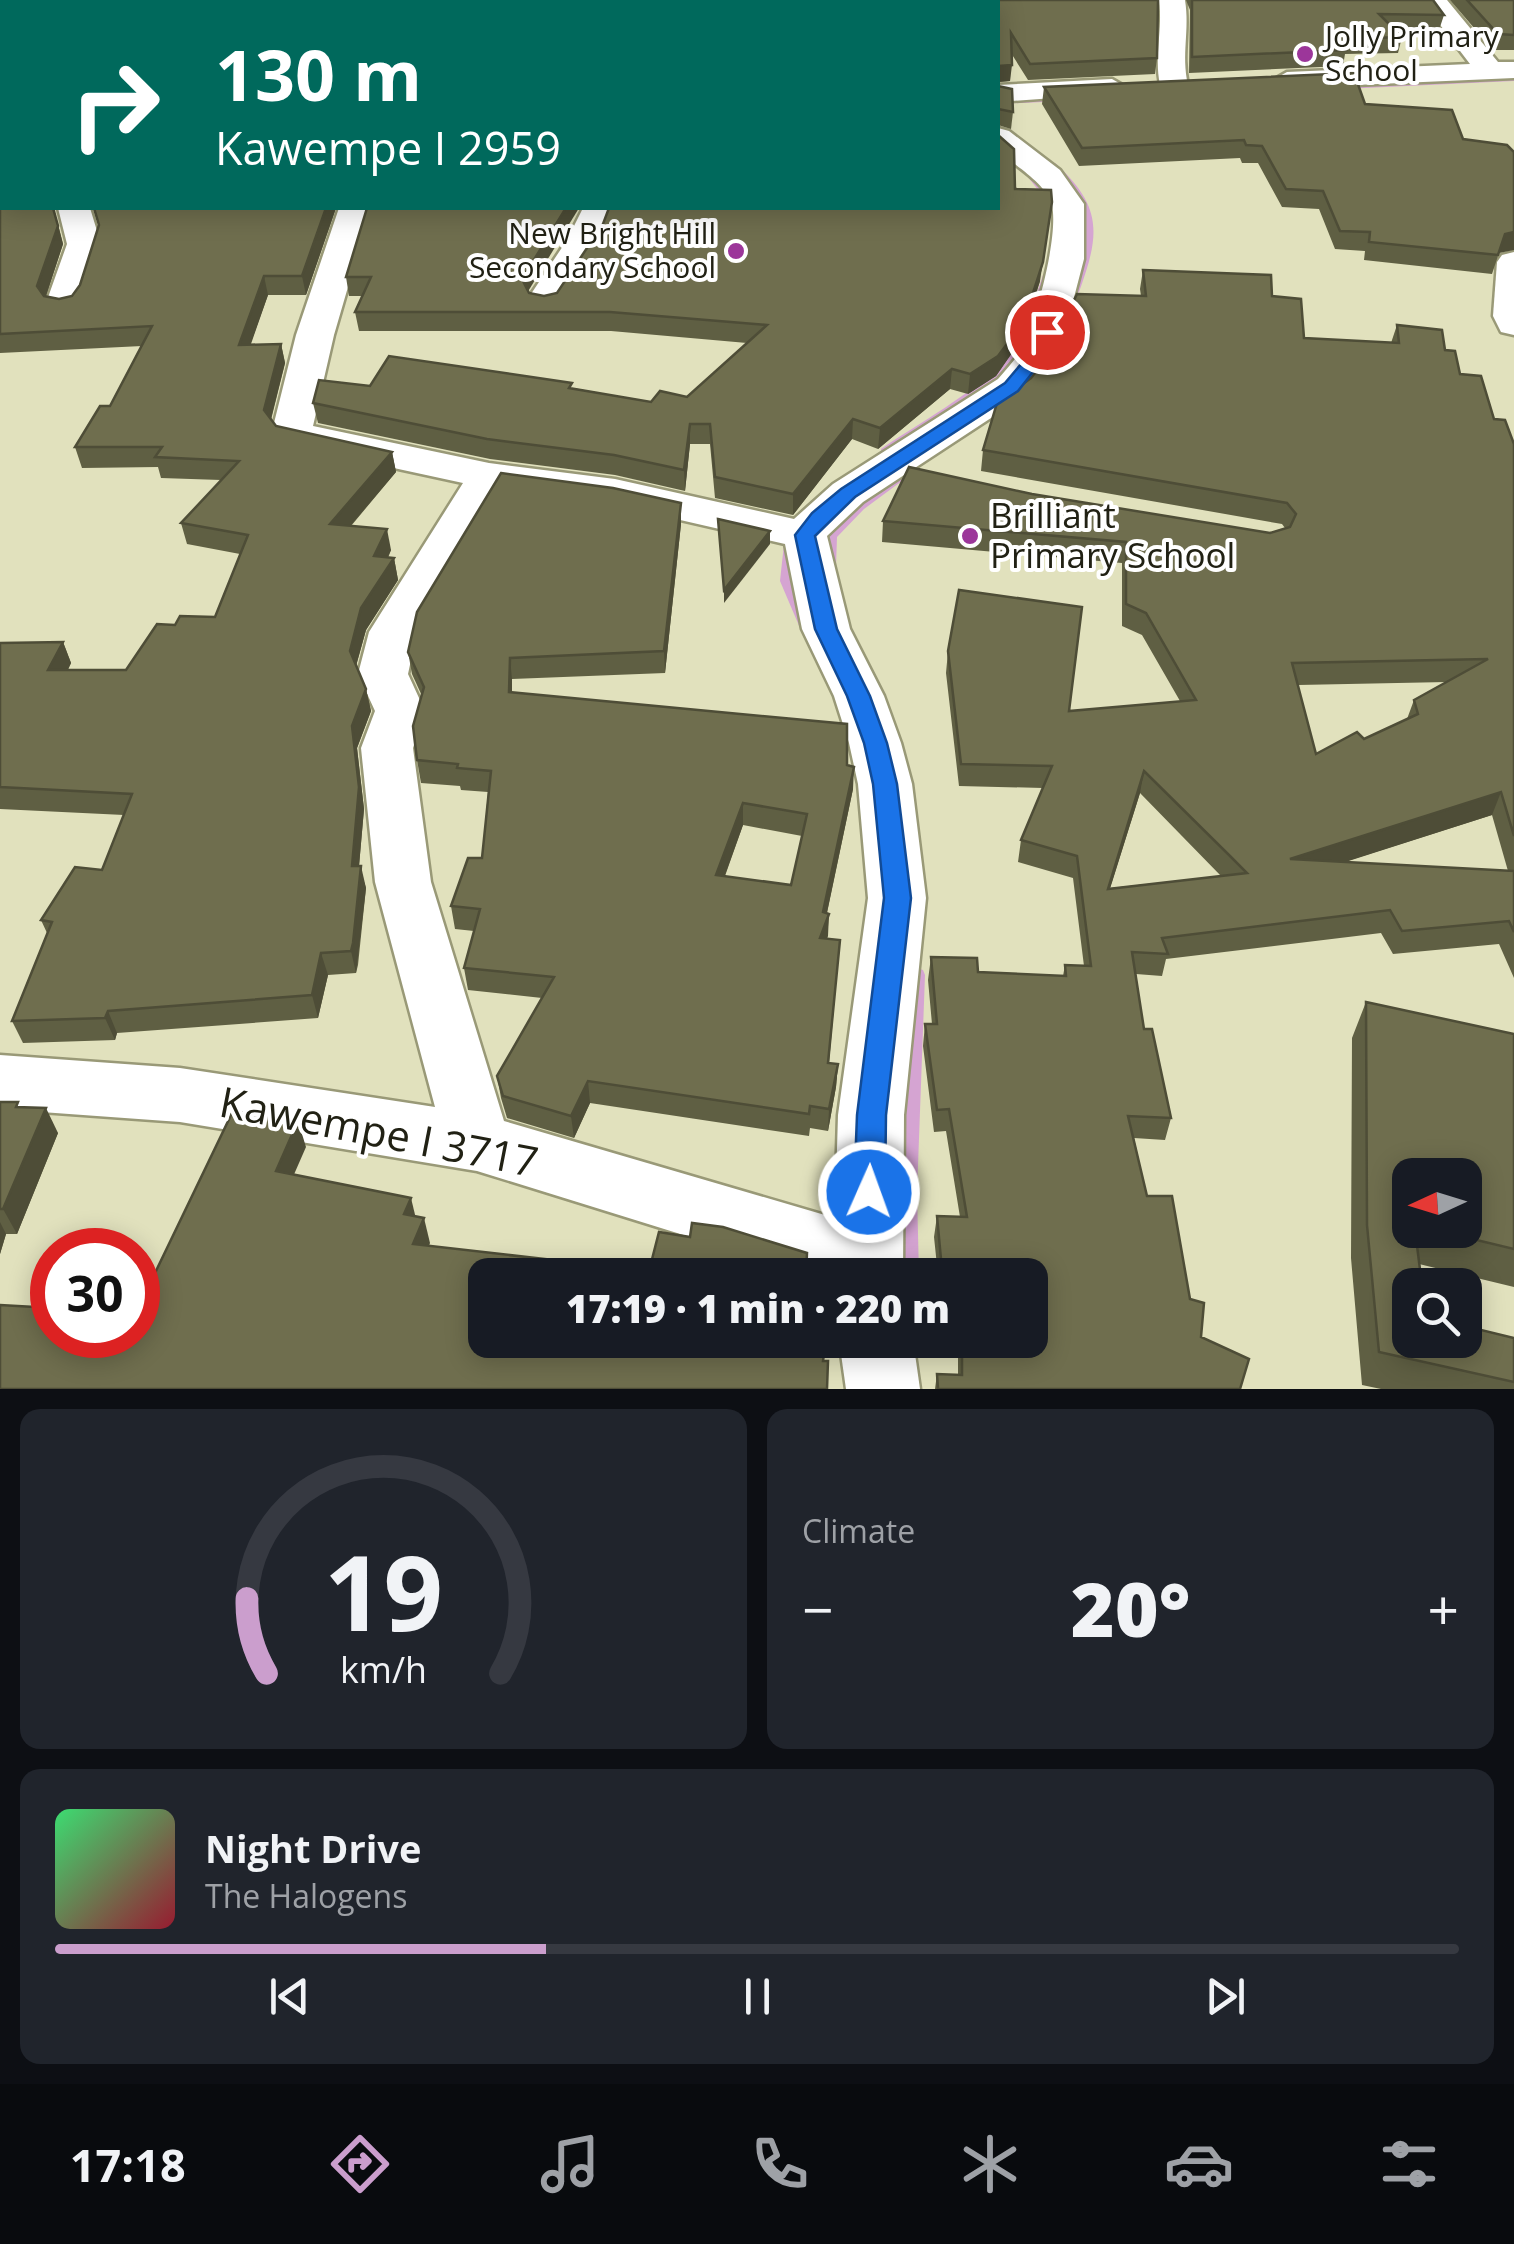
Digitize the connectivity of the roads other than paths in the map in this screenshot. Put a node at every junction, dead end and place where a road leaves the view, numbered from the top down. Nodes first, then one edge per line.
1 (1172, 0) edge
2 (1434, 0) edge
3 (1502, 71) edge
4 (1252, 82) edge
5 (1205, 84) edge
6 (1174, 85) junction
7 (1000, 94) edge
8 (1000, 139) edge
9 (75, 210) edge
10 (354, 210) edge
11 (598, 210) edge
12 (1514, 262) edge
13 (545, 300) edge
14 (64, 303) edge
15 (1514, 324) edge
16 (892, 468) junction
17 (488, 476) junction
18 (952, 480) edge
19 (805, 535) junction
20 (0, 1082) edge
21 (477, 1142) junction
22 (838, 1258) edge
23 (866, 1258) edge
24 (878, 1358) edge
25 (882, 1389) edge

1 - 6 street
2 - 3 street
3 - 4 street
5 - 6 street
6 - 7 street
8 - 16 street
9 - 14 street
10 - 17 street
11 - 13 street
12 - 15 street
16 - 18 street
16 - 19 street
17 - 19 street
17 - 21 street
19 - 23 street
20 - 21 street, Kawempe I 3717
21 - 22 street, Kawempe I 3717
24 - 25 street

